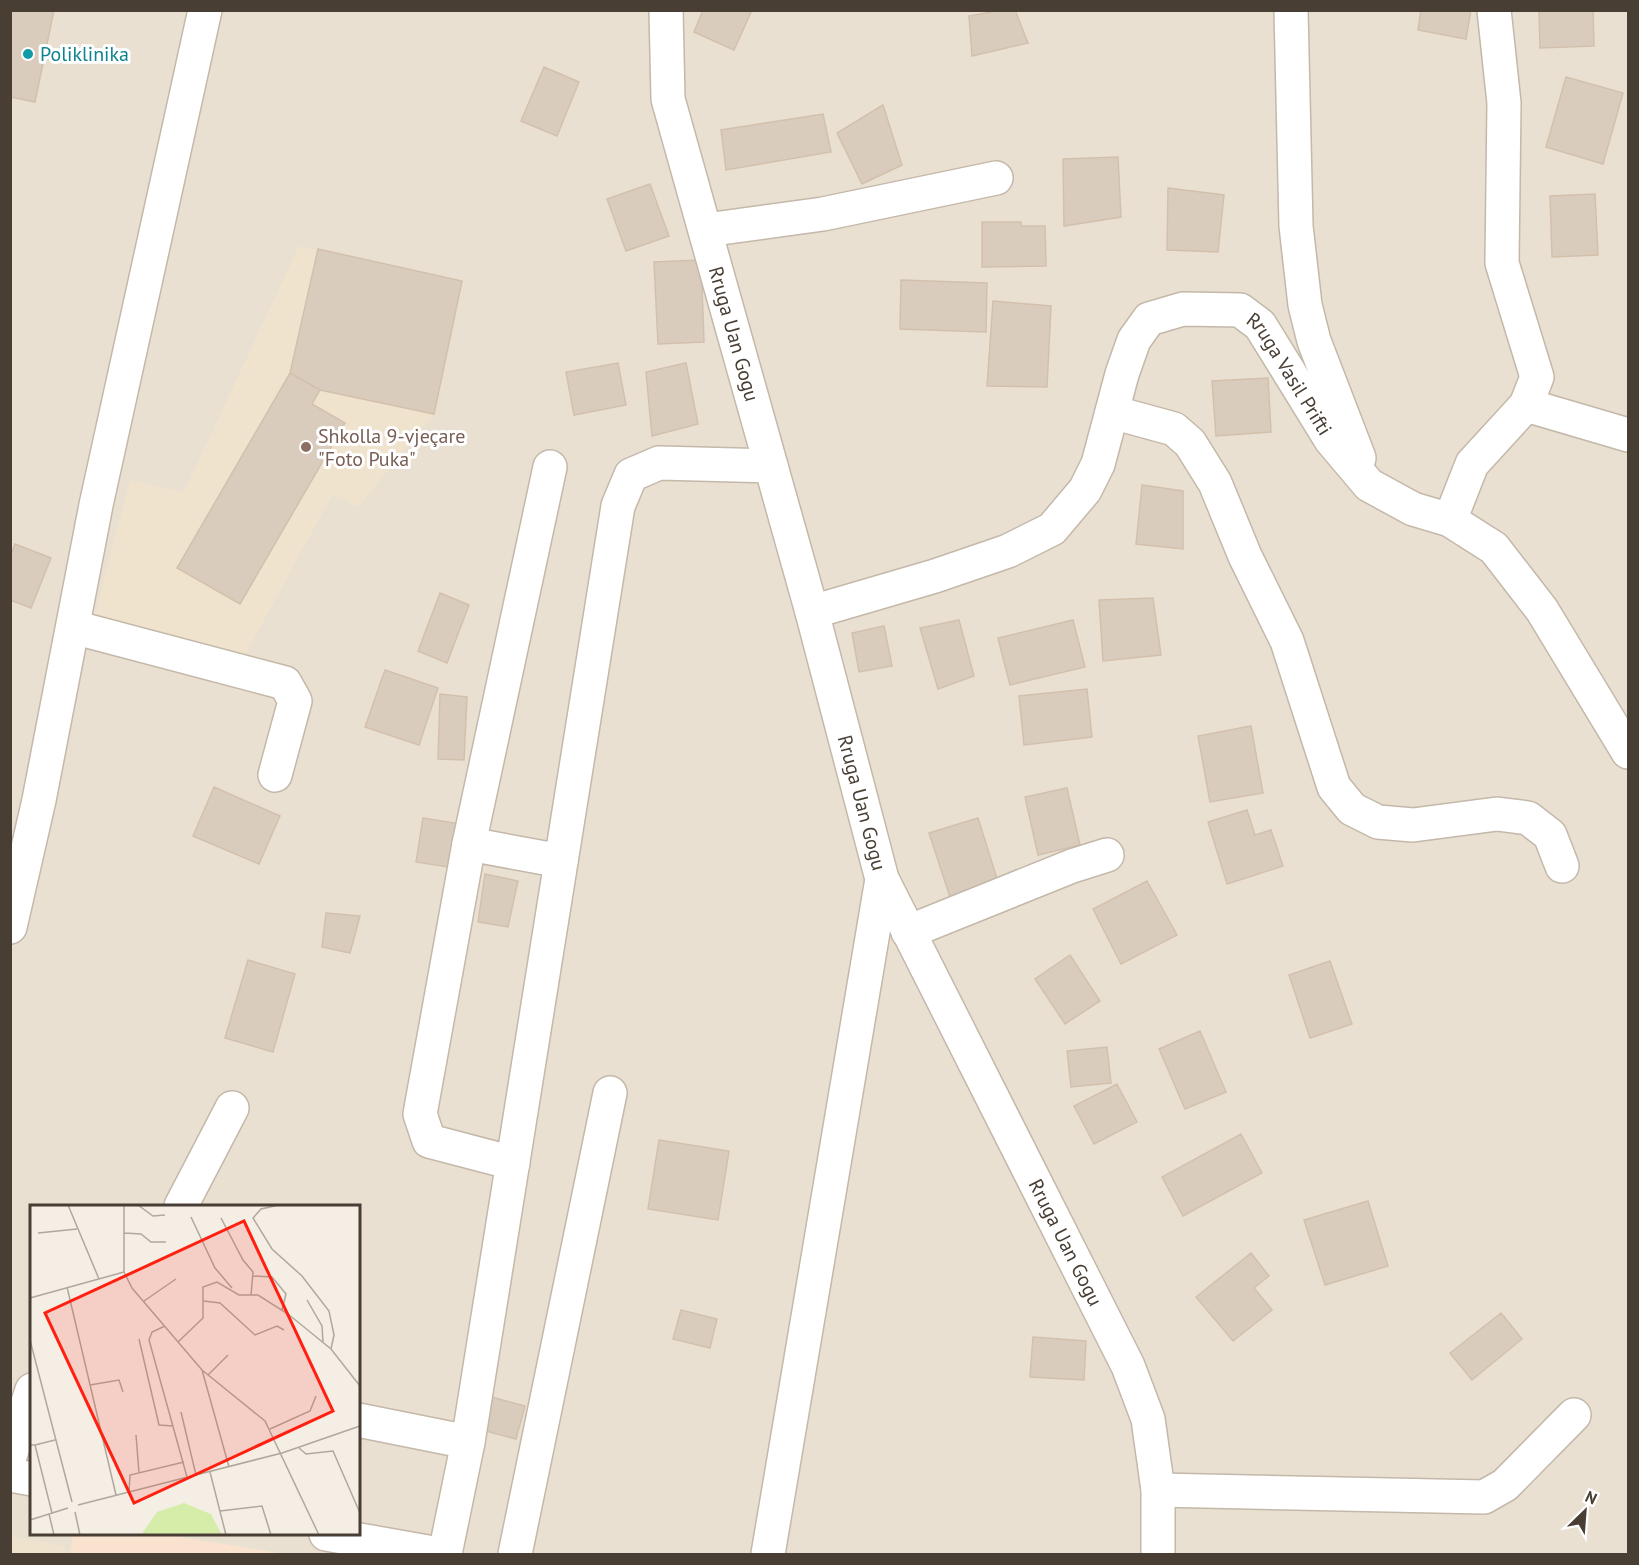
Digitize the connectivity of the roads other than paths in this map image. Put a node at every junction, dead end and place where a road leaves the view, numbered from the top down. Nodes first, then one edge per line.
1 (205, 10) edge
2 (666, 10) edge
3 (1291, 10) edge
4 (1494, 10) edge
5 (996, 178) dead end
6 (706, 230) junction
7 (1526, 405) junction
8 (1112, 412) junction
9 (1629, 435) edge
10 (771, 466) junction
11 (550, 467) dead end
12 (1369, 485) junction
13 (1450, 520) junction
14 (812, 612) junction
15 (73, 627) junction
16 (1619, 715) edge
17 (1629, 752) edge
18 (275, 775) dead end
19 (469, 844) junction
20 (1107, 855) dead end
21 (561, 861) junction
22 (1562, 866) dead end
23 (882, 879) junction
24 (10, 927) edge
25 (908, 932) junction
26 (610, 1093) dead end
27 (232, 1108) dead end
28 (513, 1163) junction
29 (182, 1205) edge
30 (30, 1396) edge
31 (1574, 1415) dead end
32 (360, 1420) edge
33 (468, 1442) junction
34 (10, 1456) edge
35 (10, 1475) edge
36 (30, 1479) edge
37 (1158, 1490) junction
38 (337, 1535) edge
39 (439, 1554) edge
40 (445, 1554) edge
41 (515, 1554) edge
42 (768, 1554) edge
43 (1158, 1554) edge

1 - 15 street
2 - 6 street, Rruga Uan Gogu
3 - 12 street
4 - 7 street
5 - 6 street
6 - 10 street, Rruga Uan Gogu
7 - 9 street
7 - 13 street
8 - 12 street, Rruga Vasil Prifti
8 - 14 street, Rruga Vasil Prifti
8 - 22 street
10 - 14 street, Rruga Uan Gogu
10 - 21 street
11 - 19 street
12 - 13 street, Rruga Vasil Prifti
13 - 16 street, Rruga Vasil Prifti
14 - 23 street, Rruga Uan Gogu
15 - 18 street
15 - 24 street
16 - 17 street, Rruga Vasil Prifti
19 - 21 street
19 - 28 street
20 - 25 street
21 - 28 street
23 - 25 street, Rruga Uan Gogu
23 - 42 street
25 - 37 street, Rruga Uan Gogu
26 - 41 street
27 - 29 street
28 - 33 street
30 - 34 street
31 - 37 street
32 - 33 street
33 - 40 street
35 - 36 street
37 - 43 street, Rruga Uan Gogu
38 - 39 street

